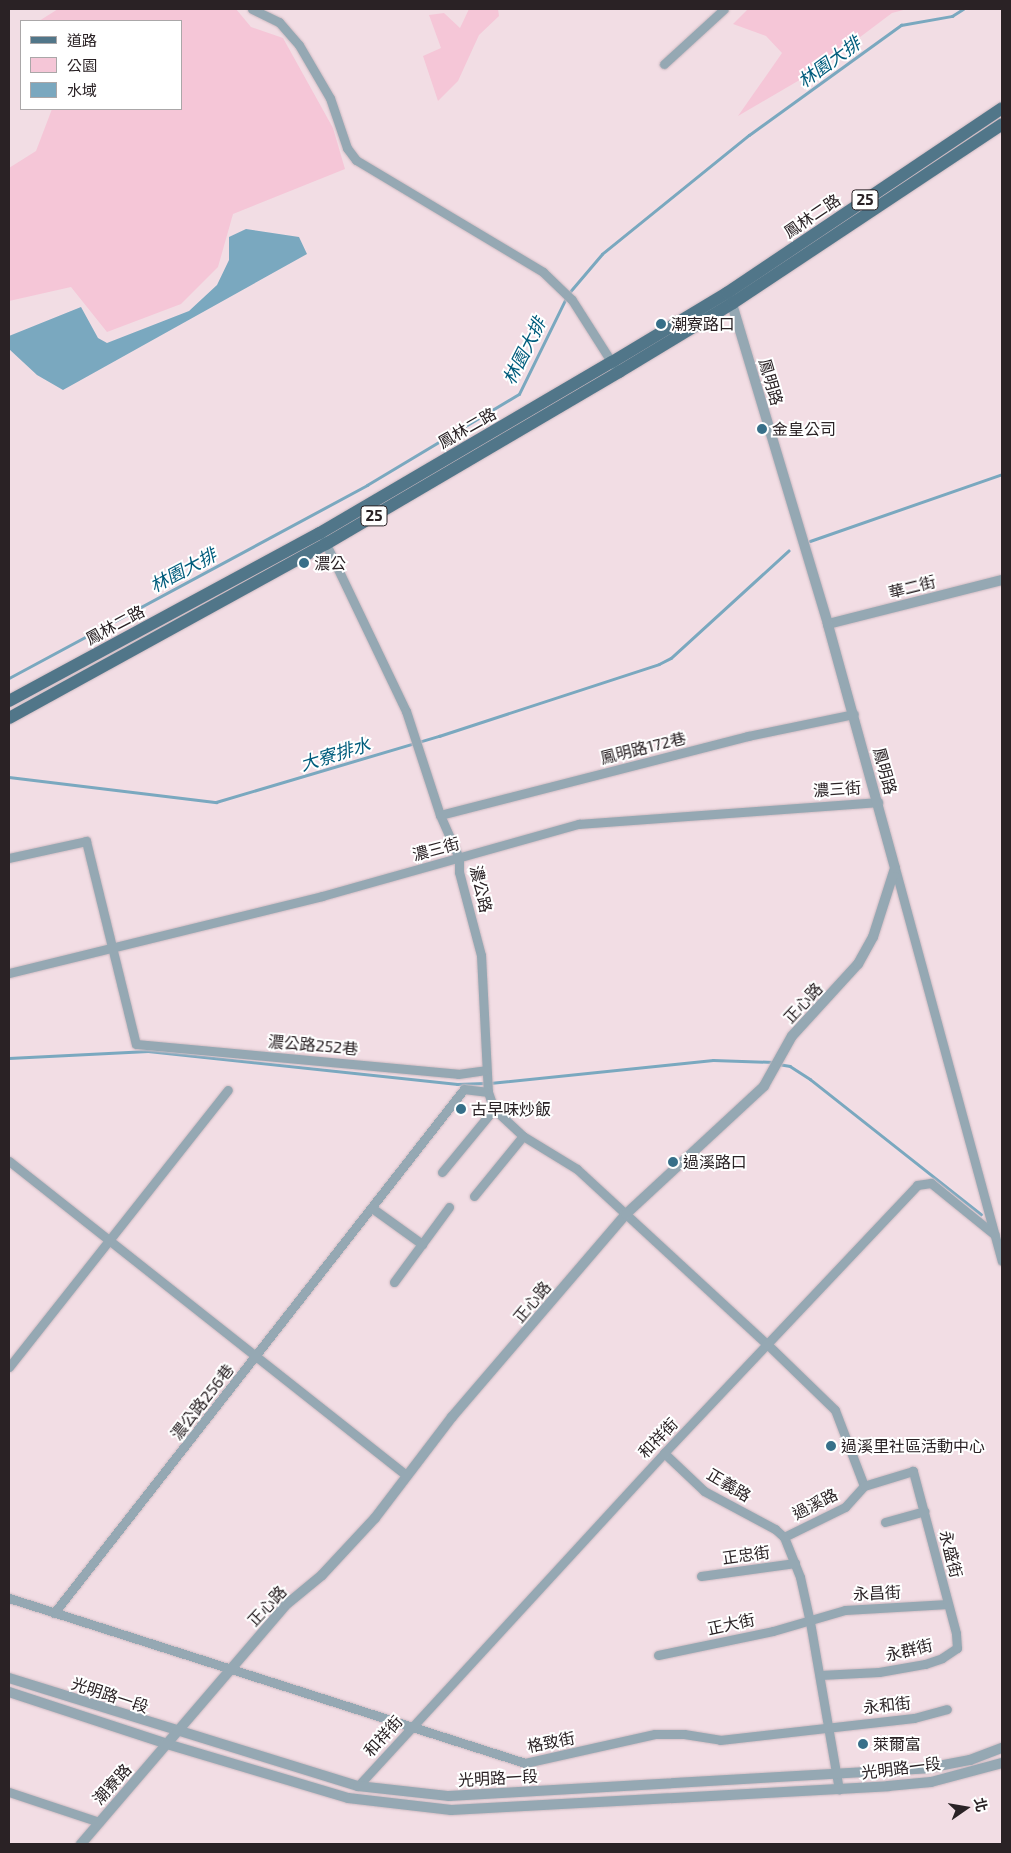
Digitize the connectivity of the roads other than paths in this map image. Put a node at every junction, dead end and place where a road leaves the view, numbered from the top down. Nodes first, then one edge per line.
1 (252, 9) edge
2 (724, 9) edge
3 (664, 64) dead end
4 (1002, 108) edge
5 (1002, 124) edge
6 (730, 298) junction
7 (615, 367) junction
8 (323, 539) junction
9 (1002, 580) edge
10 (828, 624) junction
11 (9, 700) edge
12 (854, 714) junction
13 (9, 718) edge
14 (878, 802) junction
15 (440, 815) junction
16 (9, 858) edge
17 (460, 858) junction
18 (895, 868) junction
19 (112, 948) junction
20 (9, 973) edge
21 (486, 1070) junction
22 (487, 1086) junction
23 (228, 1090) dead end
24 (494, 1109) junction
25 (523, 1136) junction
26 (9, 1161) edge
27 (442, 1172) dead end
28 (474, 1196) dead end
29 (372, 1208) junction
30 (448, 1208) dead end
31 (626, 1214) junction
32 (995, 1235) junction
33 (110, 1240) junction
34 (422, 1244) junction
35 (1002, 1261) edge
36 (394, 1282) dead end
37 (768, 1344) junction
38 (257, 1357) junction
39 (9, 1367) edge
40 (664, 1453) junction
41 (406, 1475) junction
42 (864, 1486) junction
43 (924, 1511) junction
44 (885, 1522) dead end
45 (784, 1537) junction
46 (795, 1563) junction
47 (701, 1576) dead end
48 (9, 1598) edge
49 (948, 1604) junction
50 (54, 1613) junction
51 (810, 1622) junction
52 (658, 1655) dead end
53 (229, 1670) junction
54 (820, 1675) junction
55 (9, 1678) edge
56 (9, 1692) edge
57 (946, 1709) dead end
58 (829, 1726) junction
59 (409, 1728) junction
60 (177, 1732) junction
61 (167, 1744) junction
62 (1002, 1748) edge
63 (1002, 1763) edge
64 (837, 1775) junction
65 (358, 1786) junction
66 (839, 1790) junction
67 (9, 1792) edge
68 (99, 1822) junction
69 (80, 1844) edge

1 - 7 street
2 - 3 street
4 - 6 main road, 鳳林二路 / 25
5 - 6 main road, 鳳林二路 / 25
6 - 7 main road, 鳳林二路 / 25
6 - 10 street, 鳳明路
7 - 8 main road, 鳳林二路 / 25
8 - 11 main road, 鳳林二路 / 25
8 - 13 main road, 鳳林二路 / 25
8 - 15 street, 濃公路
9 - 10 street, 華二街
10 - 12 street, 鳳明路
12 - 14 street, 鳳明路
12 - 15 street, 鳳明路172巷
14 - 17 street, 濃三街
14 - 18 street, 鳳明路
15 - 17 street, 濃公路
16 - 19 street
17 - 19 street, 濃三街
17 - 21 street, 濃公路
18 - 31 street, 正心路
18 - 32 street, 鳳明路
19 - 20 street, 濃三街
19 - 21 street, 濃公路252巷
21 - 22 street, 濃公路
22 - 24 street, 濃公路
22 - 29 street, 濃公路256巷
23 - 33 street
24 - 25 street, 濃公路
24 - 27 street
25 - 28 street
25 - 31 street, 濃公路
26 - 33 street
29 - 34 street
29 - 38 street, 濃公路256巷
30 - 34 street
31 - 37 street
31 - 41 street, 正心路
32 - 35 street, 鳳明路
32 - 37 street, 和祥街
33 - 38 street
33 - 39 street
34 - 36 street
37 - 40 street, 和祥街
37 - 42 street
38 - 41 street
38 - 50 street, 濃公路256巷
40 - 45 street, 正義路
40 - 59 street, 和祥街
41 - 53 street, 正心路
42 - 43 street, 永盛街
42 - 45 street, 過溪路
43 - 44 street
43 - 49 street, 永盛街
45 - 46 street, 過溪路
46 - 47 street, 正忠街
46 - 51 street, 過溪路
48 - 50 street, 格致街
49 - 51 street, 永昌街
49 - 54 street, 永群街
50 - 53 street, 格致街
51 - 52 street, 正大街
51 - 54 street, 過溪路
53 - 59 street, 格致街
53 - 60 street, 正心路
54 - 58 street, 過溪路
55 - 60 street, 光明路一段
56 - 61 street, 光明路一段
57 - 58 street, 永和街
58 - 59 street, 格致街
58 - 64 street, 過溪路
59 - 65 street, 和祥街
60 - 61 street, 正心路
60 - 65 street, 光明路一段
61 - 66 street, 光明路一段
61 - 68 street, 潮寮路
62 - 64 street, 光明路一段
63 - 66 street, 光明路一段
64 - 65 street, 光明路一段
64 - 66 street, 過溪路
67 - 68 street
68 - 69 street, 潮寮路

